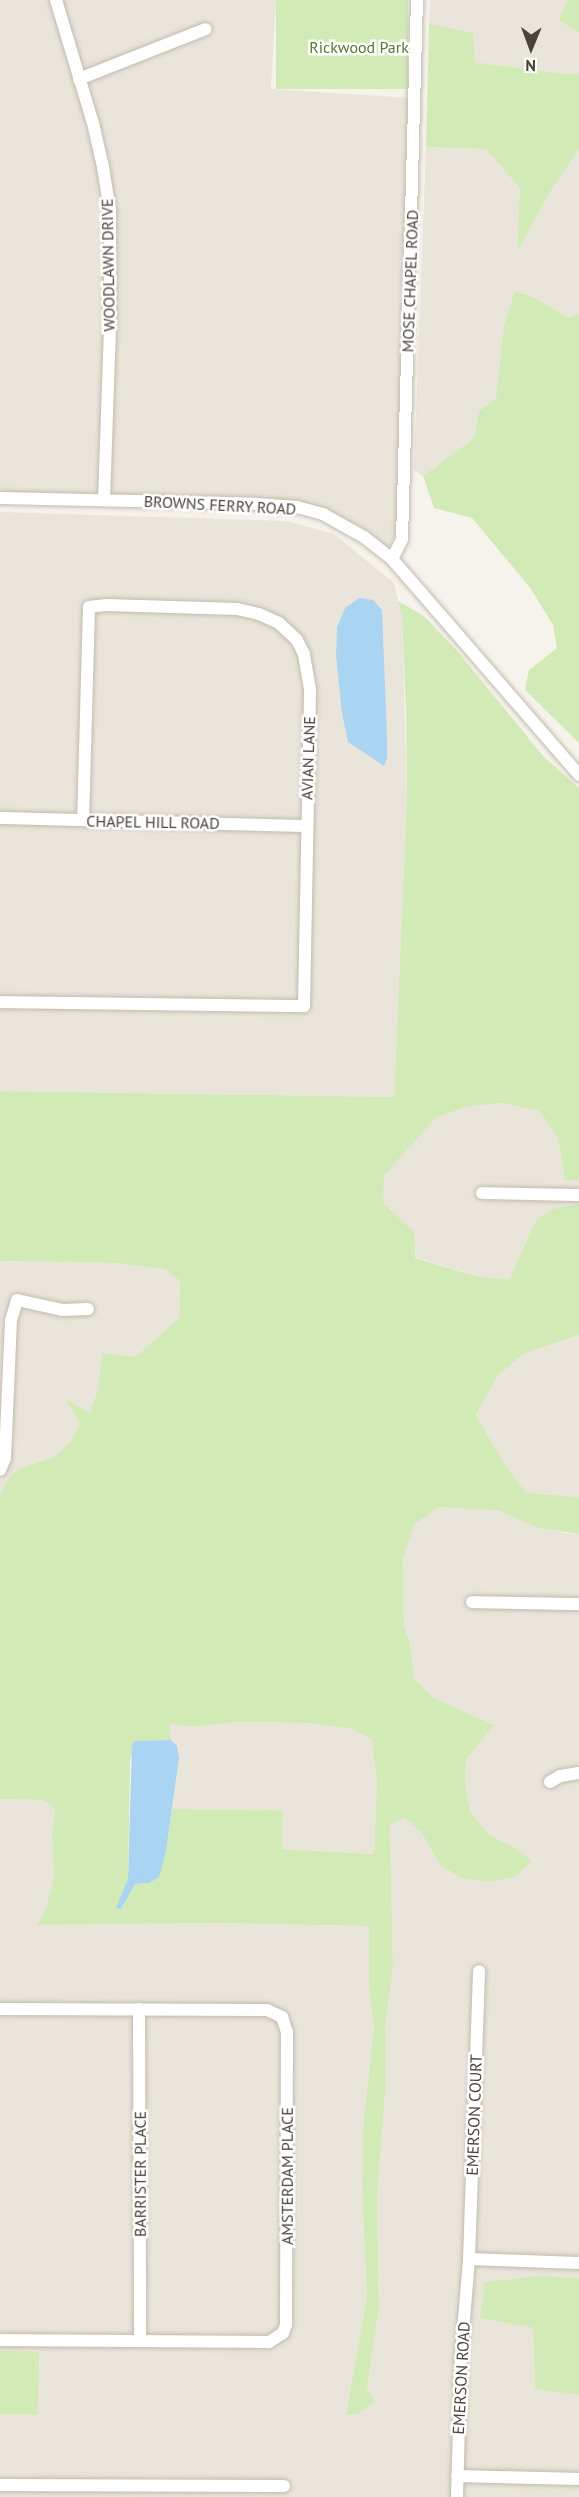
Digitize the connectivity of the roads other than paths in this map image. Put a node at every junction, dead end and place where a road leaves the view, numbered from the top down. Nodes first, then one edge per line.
1 (56, 0) edge
2 (417, 0) edge
3 (206, 29) dead end
4 (79, 79) junction
5 (0, 498) edge
6 (104, 500) junction
7 (392, 559) junction
8 (579, 775) edge
9 (0, 818) edge
10 (83, 820) junction
11 (306, 826) junction
12 (0, 1002) edge
13 (483, 1193) dead end
14 (579, 1196) edge
15 (88, 1309) dead end
16 (0, 1470) edge
17 (472, 1602) dead end
18 (579, 1604) edge
19 (579, 1773) edge
20 (550, 1782) dead end
21 (478, 1971) dead end
22 (139, 2009) junction
23 (0, 2010) edge
24 (469, 2259) junction
25 (579, 2263) edge
26 (141, 2339) junction
27 (0, 2340) edge
28 (457, 2476) junction
29 (579, 2479) edge
30 (0, 2485) edge
31 (284, 2486) dead end
32 (40, 2491) edge
33 (457, 2497) edge

1 - 4 street, WOODLAWN DRIVE
2 - 7 street, MOSE CHAPEL ROAD
3 - 4 street
4 - 6 street, WOODLAWN DRIVE
5 - 6 street, BROWNS FERRY ROAD
6 - 7 street, BROWNS FERRY ROAD
7 - 8 street, BROWNS FERRY ROAD
9 - 10 street, CHAPEL HILL ROAD
10 - 11 street, CHAPEL HILL ROAD
10 - 11 street, AVIAN LANE
11 - 12 street, AVIAN LANE
13 - 14 street
15 - 16 street
17 - 18 street
19 - 20 street
21 - 24 street, EMERSON COURT
22 - 23 street, AMSTERDAM PLACE
22 - 26 street, BARRISTER PLACE
22 - 26 street, AMSTERDAM PLACE
24 - 25 street
24 - 28 street, EMERSON ROAD
26 - 27 street, AMSTERDAM PLACE
28 - 29 street
28 - 33 street, EMERSON ROAD
30 - 32 street
31 - 32 street

